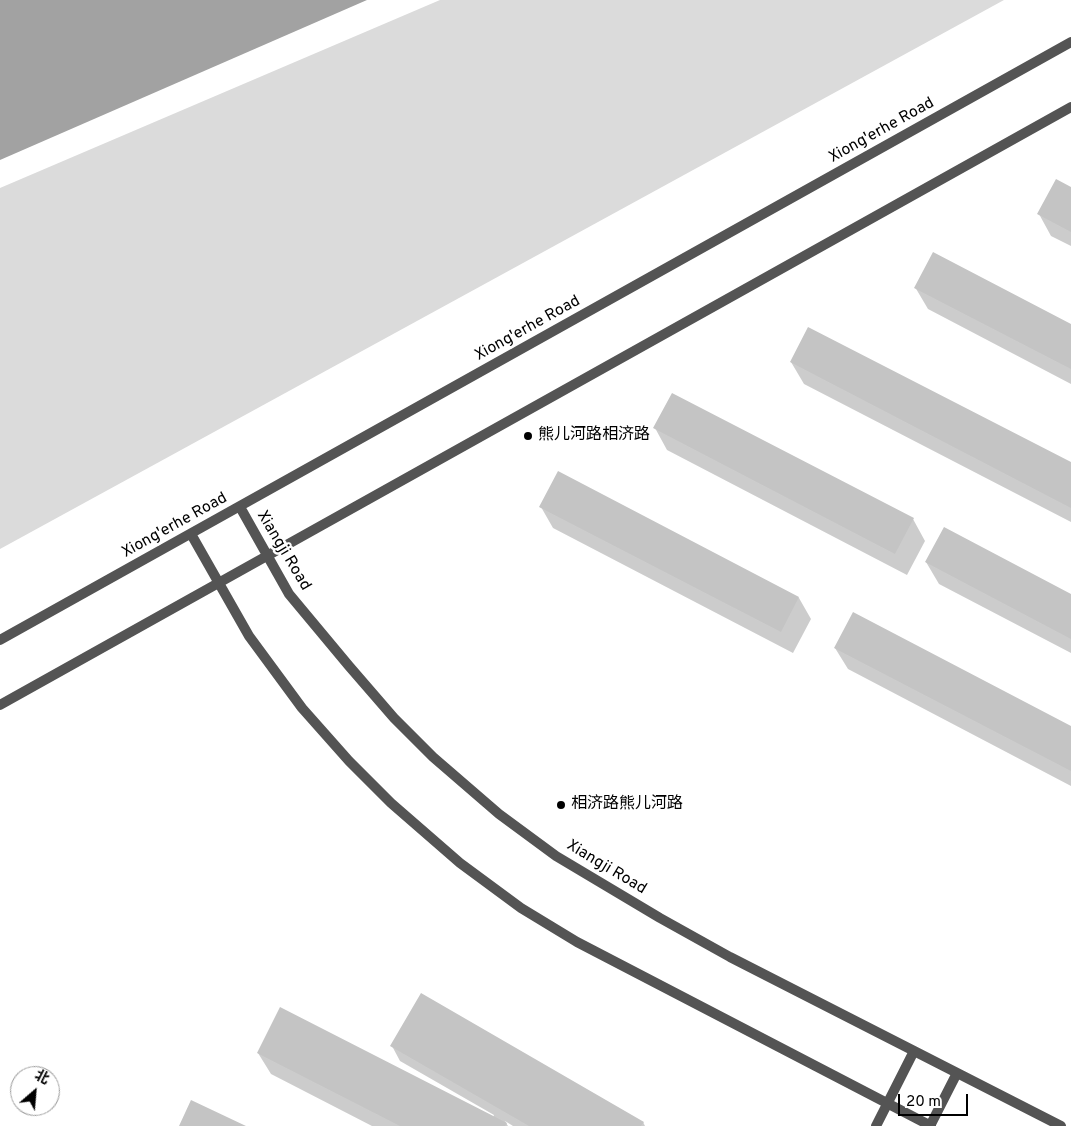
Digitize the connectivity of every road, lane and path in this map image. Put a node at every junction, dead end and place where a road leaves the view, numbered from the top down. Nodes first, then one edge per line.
1 (1071, 42) edge
2 (1071, 108) edge
3 (240, 507) junction
4 (191, 534) junction
5 (267, 556) junction
6 (219, 583) junction
7 (0, 640) edge
8 (0, 705) edge
9 (914, 1051) junction
10 (957, 1073) junction
11 (887, 1104) junction
12 (876, 1126) edge
13 (930, 1126) edge
14 (1062, 1126) edge

1 - 3 street, Xiong'erhe Road
2 - 5 street
3 - 4 street, Xiong'erhe Road
3 - 5 street, Xiangji Road
4 - 6 street
4 - 7 street, Xiong'erhe Road
5 - 6 street
5 - 9 street, Xiangji Road
6 - 8 street
6 - 11 street
9 - 10 street, Xiangji Road
9 - 11 street
10 - 13 street
10 - 14 street, Xiangji Road
11 - 12 street
11 - 13 street

